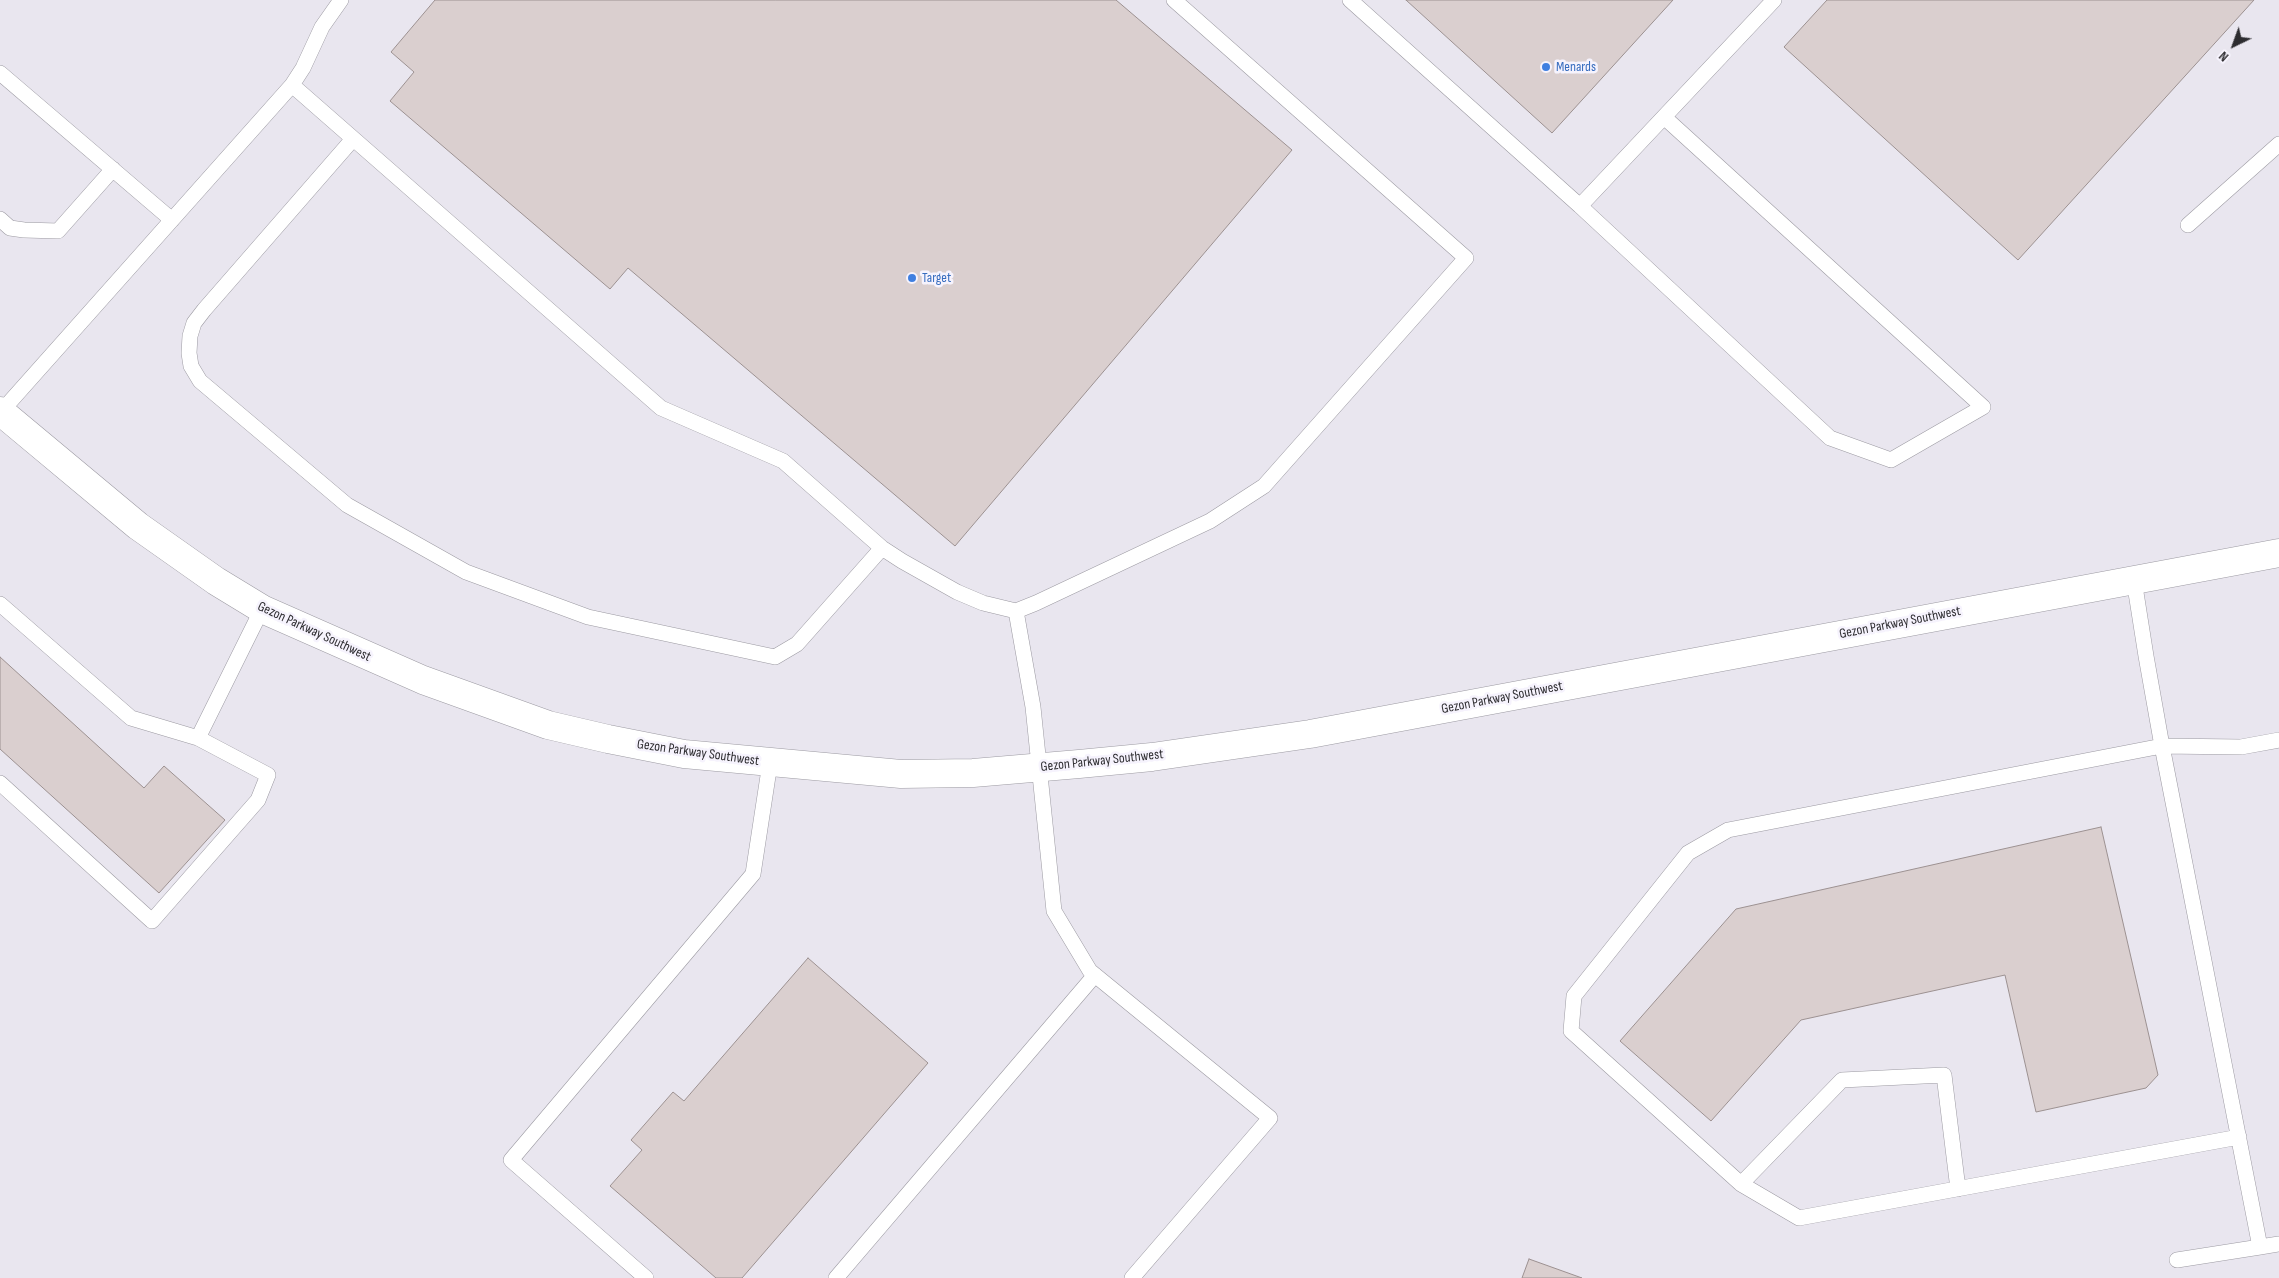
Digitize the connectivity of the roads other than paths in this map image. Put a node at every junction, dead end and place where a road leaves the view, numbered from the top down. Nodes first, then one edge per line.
1 (342, 0) edge
2 (1174, 0) edge
3 (1350, 0) edge
4 (1774, 0) edge
5 (0, 72) edge
6 (292, 85) junction
7 (1664, 117) junction
8 (353, 138) junction
9 (2279, 144) edge
10 (113, 169) junction
11 (1580, 206) junction
12 (0, 219) edge
13 (172, 220) junction
14 (2188, 225) dead end
15 (0, 412) edge
16 (882, 548) junction
17 (2279, 553) edge
18 (2134, 580) junction
19 (0, 604) edge
20 (262, 609) junction
21 (1016, 611) junction
22 (198, 738) junction
23 (2279, 740) edge
24 (2162, 746) junction
25 (770, 763) junction
26 (1040, 768) junction
27 (0, 783) edge
28 (1095, 975) junction
29 (2239, 1137) junction
30 (1741, 1184) junction
31 (1958, 1189) junction
32 (2279, 1244) edge
33 (2260, 1247) junction
34 (2178, 1260) dead end
35 (646, 1278) edge
36 (836, 1278) edge
37 (1132, 1278) edge

1 - 6 lane
2 - 21 lane
3 - 11 lane
4 - 7 lane
5 - 10 lane
6 - 8 lane
6 - 13 lane
7 - 11 lane
7 - 11 lane
8 - 16 lane
8 - 16 lane
9 - 14 lane
10 - 12 lane
10 - 13 lane
13 - 15 lane
15 - 20 main road, Gezon Parkway Southwest
16 - 21 lane
17 - 18 main road, Gezon Parkway Southwest
18 - 24 lane
18 - 26 main road, Gezon Parkway Southwest
19 - 22 lane
20 - 22 lane
20 - 25 main road, Gezon Parkway Southwest
21 - 26 lane
22 - 27 lane
23 - 24 lane
24 - 29 lane
24 - 30 lane
25 - 26 main road, Gezon Parkway Southwest
25 - 35 lane
26 - 28 lane
28 - 36 lane
28 - 37 lane
29 - 31 lane
29 - 33 lane
30 - 31 lane
30 - 31 lane
32 - 33 lane
33 - 34 lane

